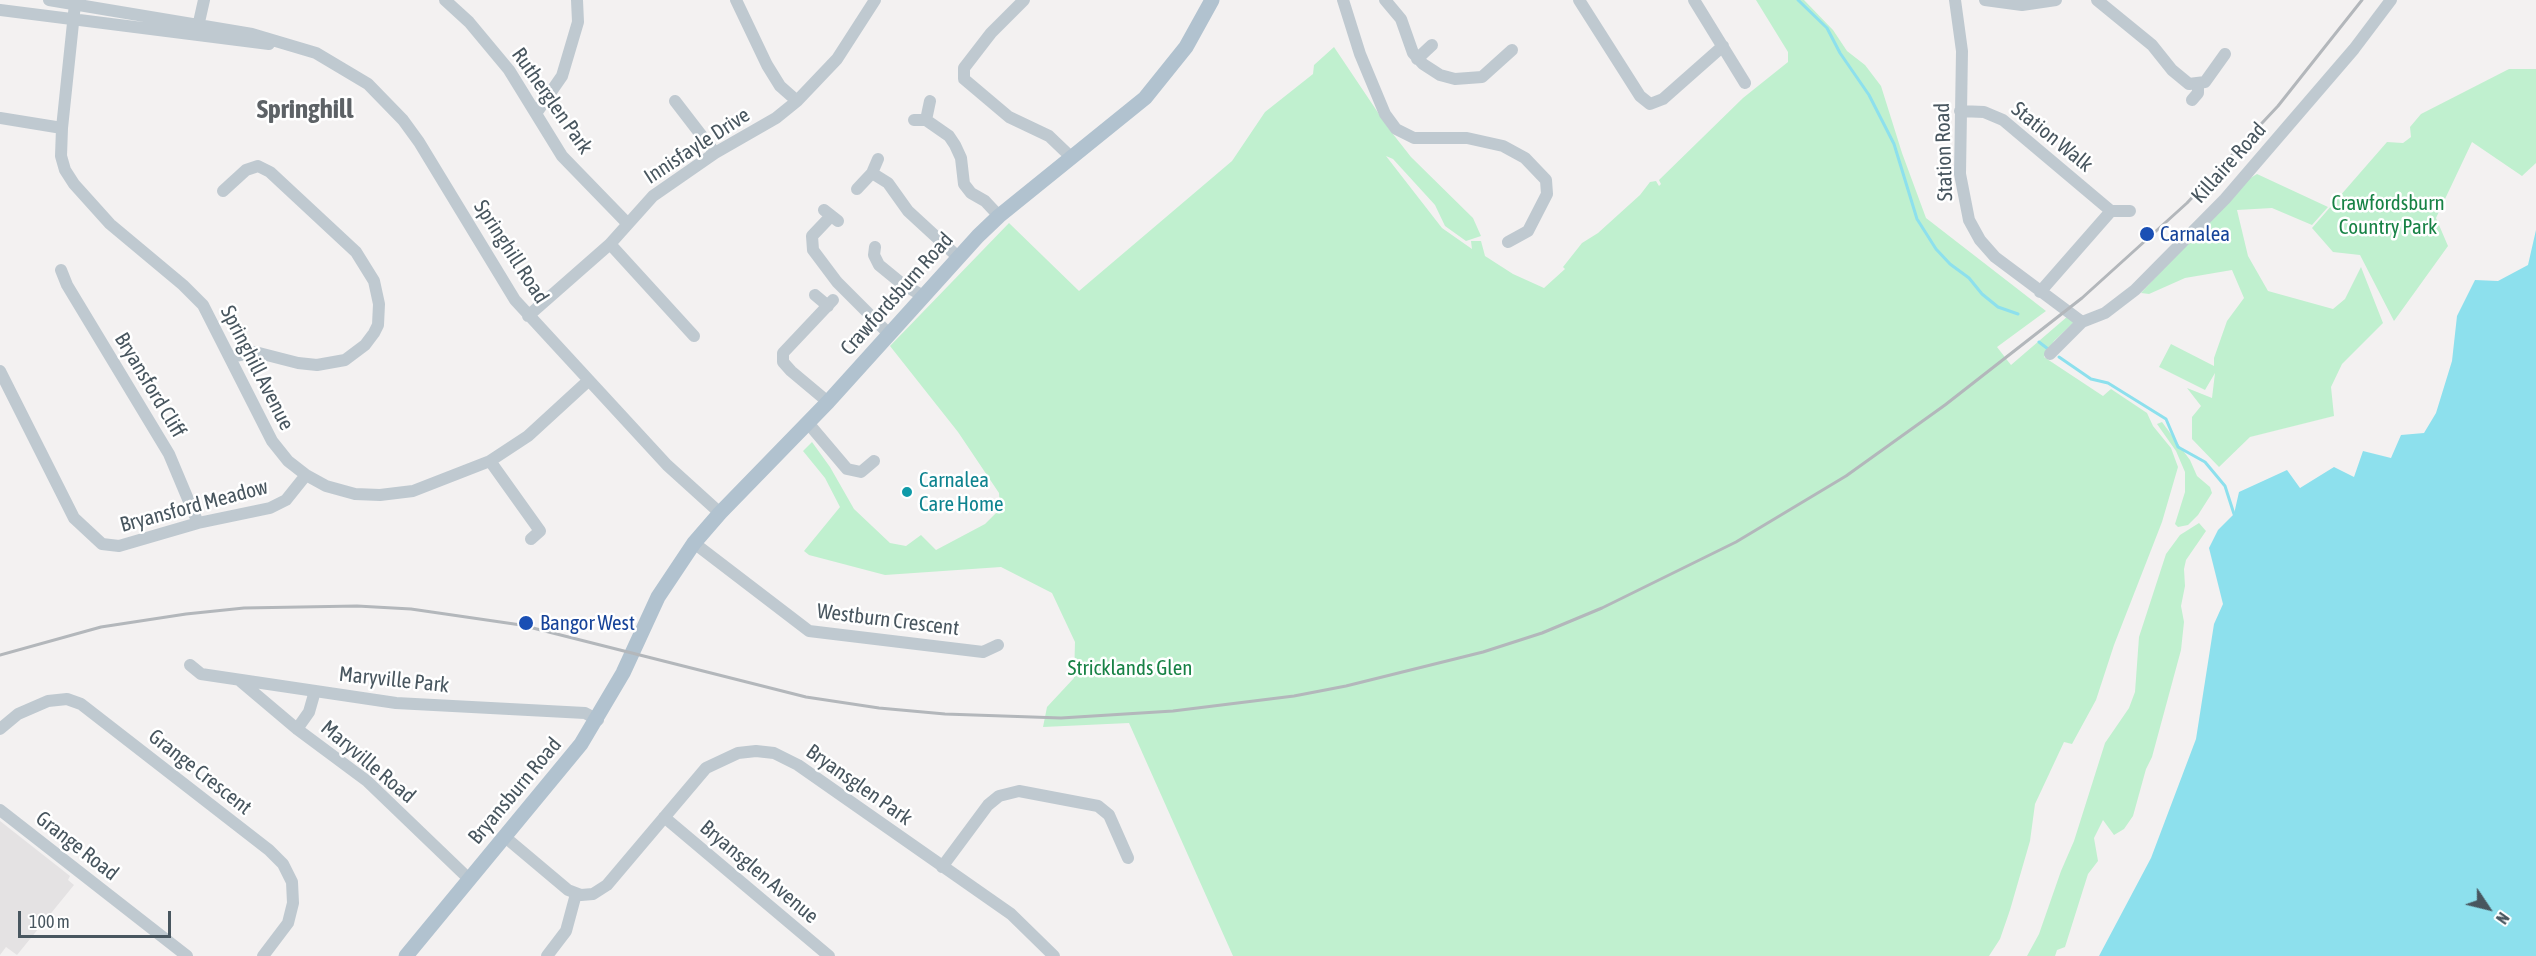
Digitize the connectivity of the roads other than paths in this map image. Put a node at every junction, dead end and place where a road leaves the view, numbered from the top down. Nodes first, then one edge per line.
1 (49, 0) edge
2 (204, 0) edge
3 (445, 0) edge
4 (577, 0) edge
5 (736, 0) edge
6 (875, 0) edge
7 (1024, 0) edge
8 (1212, 0) edge
9 (1343, 0) edge
10 (1385, 0) edge
11 (1579, 0) edge
12 (1694, 0) edge
13 (1955, 0) edge
14 (1985, 0) edge
15 (2056, 0) edge
16 (2097, 0) edge
17 (2391, 0) edge
18 (75, 4) junction
19 (0, 10) edge
20 (155, 18) junction
21 (72, 20) junction
22 (197, 30) junction
23 (154, 37) junction
24 (1432, 45) dead end
25 (1723, 46) junction
26 (1512, 50) dead end
27 (2225, 54) dead end
28 (1417, 59) junction
29 (1745, 83) dead end
30 (2198, 85) junction
31 (2192, 100) dead end
32 (675, 101) dead end
33 (797, 101) junction
34 (930, 101) dead end
35 (1960, 111) junction
36 (537, 112) junction
37 (0, 118) edge
38 (62, 128) junction
39 (715, 153) junction
40 (1072, 158) junction
41 (878, 159) dead end
42 (872, 173) junction
43 (857, 189) dead end
44 (223, 191) dead end
45 (2111, 211) junction
46 (2130, 211) dead end
47 (831, 216) dead end
48 (999, 216) junction
49 (628, 224) junction
50 (1508, 242) dead end
51 (610, 244) junction
52 (875, 247) dead end
53 (958, 257) junction
54 (61, 270) dead end
55 (2040, 292) junction
56 (815, 294) dead end
57 (923, 296) junction
58 (528, 316) junction
59 (2082, 322) junction
60 (890, 334) junction
61 (694, 336) dead end
62 (2050, 354) dead end
63 (230, 357) junction
64 (0, 371) edge
65 (588, 381) junction
66 (828, 402) junction
67 (808, 423) junction
68 (490, 461) junction
69 (874, 461) dead end
70 (306, 475) junction
71 (720, 513) junction
72 (198, 523) junction
73 (531, 539) dead end
74 (694, 543) junction
75 (638, 640) joint
76 (998, 645) dead end
77 (190, 665) dead end
78 (239, 680) junction
79 (315, 691) junction
80 (598, 720) junction
81 (0, 729) edge
82 (297, 729) junction
83 (0, 810) edge
84 (664, 817) junction
85 (505, 837) junction
86 (1128, 858) dead end
87 (942, 867) junction
88 (469, 879) junction
89 (576, 894) junction
90 (187, 956) edge
91 (263, 956) edge
92 (406, 956) edge
93 (547, 956) edge
94 (829, 956) edge
95 (1054, 956) edge

1 - 18 street, Springhill Road
2 - 22 street
3 - 36 street, Rutherglen Park
4 - 36 street
5 - 33 street
6 - 33 street, Innisfayle Drive
7 - 40 street
8 - 40 main road, Crawfordsburn Road
9 - 50 street
10 - 28 street
11 - 25 street
12 - 25 street
13 - 35 street, Station Road
14 - 15 street
16 - 30 street
17 - 59 street, Killaire Road
18 - 20 street, Springhill Road
18 - 21 street, Springhill Avenue
19 - 21 street, Springhill Road
20 - 22 street, Springhill Road
20 - 23 street
21 - 23 street, Springhill Road
21 - 38 street, Springhill Avenue
22 - 23 street, Springhill Road
22 - 58 street, Springhill Road
24 - 28 street
25 - 29 street
26 - 28 street
27 - 30 street
30 - 31 street
32 - 39 street
33 - 39 street, Innisfayle Drive
34 - 48 street
35 - 45 street, Station Walk
35 - 55 street, Station Road
36 - 49 street, Rutherglen Park
37 - 38 street
38 - 63 street, Springhill Avenue
39 - 49 street, Innisfayle Drive
40 - 48 main road, Crawfordsburn Road
41 - 42 street
42 - 43 street
42 - 53 street
44 - 63 street
45 - 46 street
45 - 55 street
47 - 60 street
48 - 53 main road, Crawfordsburn Road
49 - 51 street, Innisfayle Drive
51 - 58 street, Innisfayle Drive
51 - 61 street
52 - 57 street
53 - 57 main road, Crawfordsburn Road
54 - 72 street, Bryansford Cliff
55 - 59 street, Station Road
56 - 66 street
57 - 60 main road, Crawfordsburn Road
58 - 65 street, Springhill Road
59 - 62 street, Killaire Road
60 - 66 main road, Crawfordsburn Road
63 - 70 street, Springhill Avenue
64 - 72 street, Bryansford Meadow
65 - 68 street, Springhill Avenue
65 - 71 street, Springhill Road
66 - 67 main road, Crawfordsburn Road
67 - 69 street
67 - 71 main road, Crawfordsburn Road
68 - 70 street, Springhill Avenue
68 - 73 street
70 - 72 street, Bryansford Meadow
71 - 74 main road, Crawfordsburn Road
74 - 75 main road, Crawfordsburn Road
74 - 76 street, Westburn Crescent
75 - 80 main road, Bryansburn Road
77 - 78 street, Maryville Park
78 - 79 street, Maryville Park
78 - 82 street, Maryville Road
79 - 80 street, Maryville Park
79 - 82 street
80 - 85 main road, Bryansburn Road
81 - 91 street, Grange Crescent
82 - 88 street, Maryville Road
83 - 90 street, Grange Road
84 - 87 street, Bryansglen Park
84 - 89 street, Bryansglen Park
84 - 94 street, Bryansglen Avenue
85 - 88 main road, Bryansburn Road
85 - 89 street
86 - 87 street
87 - 95 street, Bryansglen Park
88 - 92 main road, Bryansburn Road
89 - 93 street

